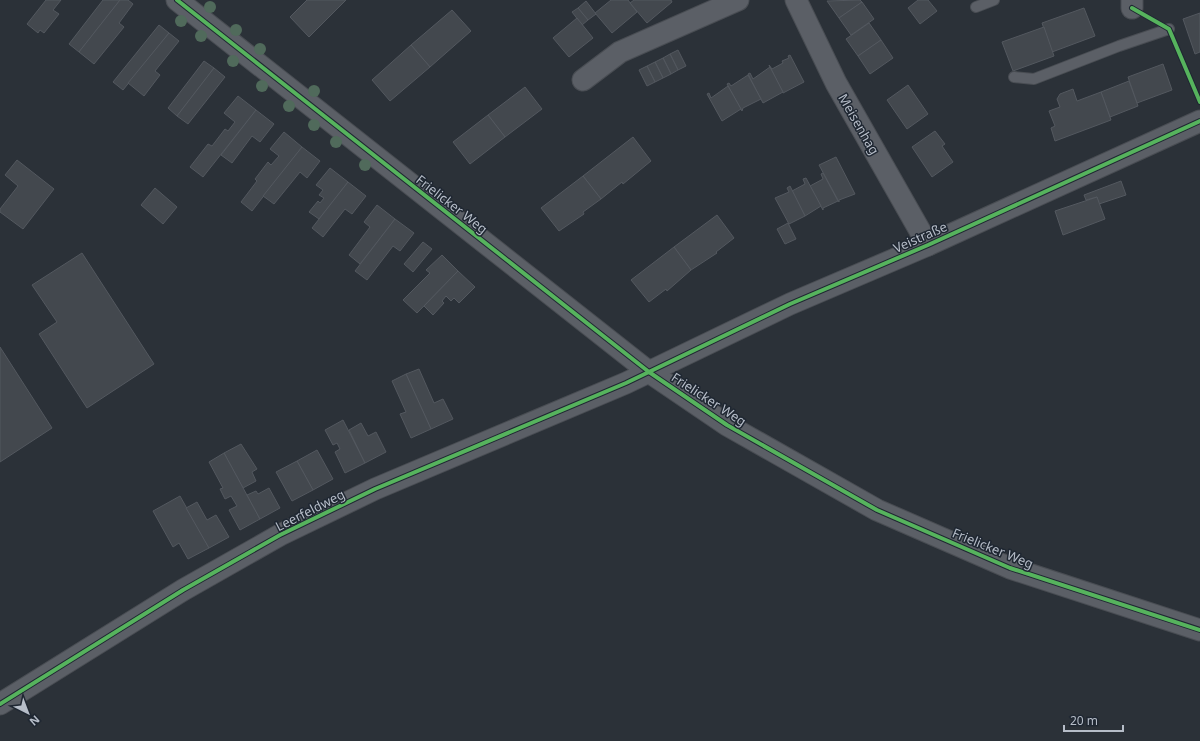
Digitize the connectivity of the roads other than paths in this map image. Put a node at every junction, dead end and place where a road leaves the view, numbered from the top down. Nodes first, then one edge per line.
1 (176, 0) edge
2 (738, 0) edge
3 (796, 0) edge
4 (994, 0) edge
5 (976, 7) dead end
6 (1169, 29) dead end
7 (1014, 77) dead end
8 (583, 80) dead end
9 (1200, 121) edge
10 (928, 245) junction
11 (649, 372) junction
12 (1200, 630) edge
13 (0, 704) edge

1 - 11 street, Frielicker Weg
2 - 8 street
3 - 10 street, Meisenhag
4 - 5 lane
6 - 7 lane
9 - 10 street, Veistraße
10 - 11 street, Veistraße
11 - 12 street, Frielicker Weg
11 - 13 street, Leerfeldweg

